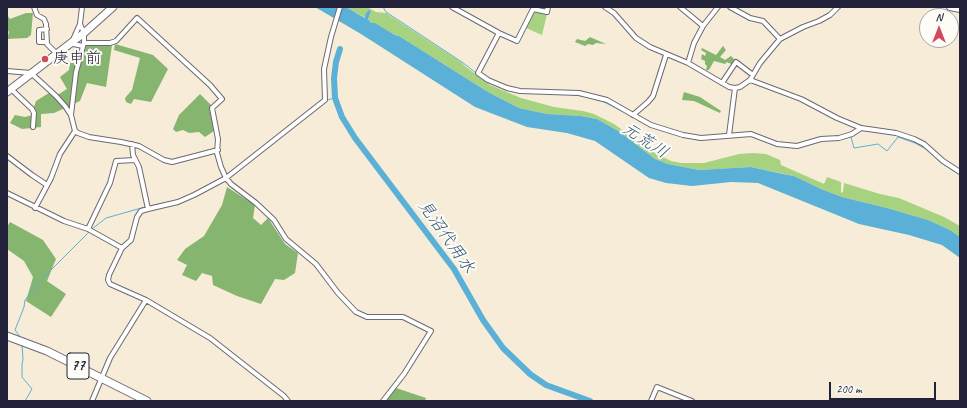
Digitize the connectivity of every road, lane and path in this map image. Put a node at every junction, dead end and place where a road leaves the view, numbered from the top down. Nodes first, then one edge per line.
1 (34, 7) edge
2 (82, 7) edge
3 (113, 7) edge
4 (340, 7) edge
5 (452, 7) edge
6 (548, 7) edge
7 (605, 7) edge
8 (680, 7) edge
9 (718, 7) edge
10 (730, 7) edge
11 (838, 7) edge
12 (950, 7) edge
13 (960, 9) edge
14 (80, 24) junction
15 (703, 26) junction
16 (46, 29) junction
17 (84, 33) junction
18 (499, 33) junction
19 (780, 39) junction
20 (47, 42) junction
21 (72, 42) junction
22 (83, 45) junction
23 (56, 53) junction
24 (666, 55) junction
25 (688, 63) junction
26 (7, 72) edge
27 (31, 73) junction
28 (753, 75) junction
29 (750, 80) junction
30 (722, 83) junction
31 (735, 88) junction
32 (9, 90) edge
33 (71, 115) junction
34 (633, 115) junction
35 (33, 127) dead end
36 (860, 128) junction
37 (75, 131) junction
38 (729, 135) junction
39 (132, 144) junction
40 (218, 150) junction
41 (7, 156) edge
42 (135, 160) junction
43 (960, 172) edge
44 (226, 178) junction
45 (47, 185) junction
46 (8, 195) edge
47 (35, 208) junction
48 (148, 208) junction
49 (88, 229) junction
50 (122, 248) junction
51 (146, 300) junction
52 (7, 336) edge
53 (101, 378) junction
54 (92, 401) edge
55 (147, 401) edge
56 (288, 401) edge
57 (383, 401) edge
58 (651, 401) edge
59 (692, 401) edge

1 - 16 street
2 - 14 street
3 - 17 main road
4 - 44 street
5 - 18 street
6 - 18 street
7 - 24 street
8 - 15 street
9 - 15 street
10 - 19 street
11 - 19 street
12 - 13 street
14 - 17 street
14 - 21 street
15 - 25 street
16 - 20 street
16 - 20 street
17 - 21 main road
17 - 22 street
18 - 34 street
19 - 28 street
20 - 23 street
21 - 22 street
21 - 23 main road
22 - 33 street
22 - 40 street
23 - 27 main road
24 - 25 street
24 - 34 street
25 - 30 street
26 - 27 street
27 - 32 main road
27 - 33 street
28 - 29 street
28 - 30 street
29 - 31 street
29 - 36 street
30 - 31 street
31 - 38 street
32 - 35 street
33 - 37 street
34 - 38 street
36 - 38 street
36 - 43 street
37 - 39 street
37 - 45 street
39 - 40 street
39 - 42 street
40 - 44 street
41 - 45 street
42 - 48 street
42 - 49 street
44 - 48 street
44 - 57 street
45 - 47 street
46 - 47 street
47 - 49 street
48 - 50 street
49 - 50 street
50 - 51 street
51 - 53 street
51 - 56 street
52 - 53 main road, 77
53 - 54 street
53 - 55 main road, 77
58 - 59 street

